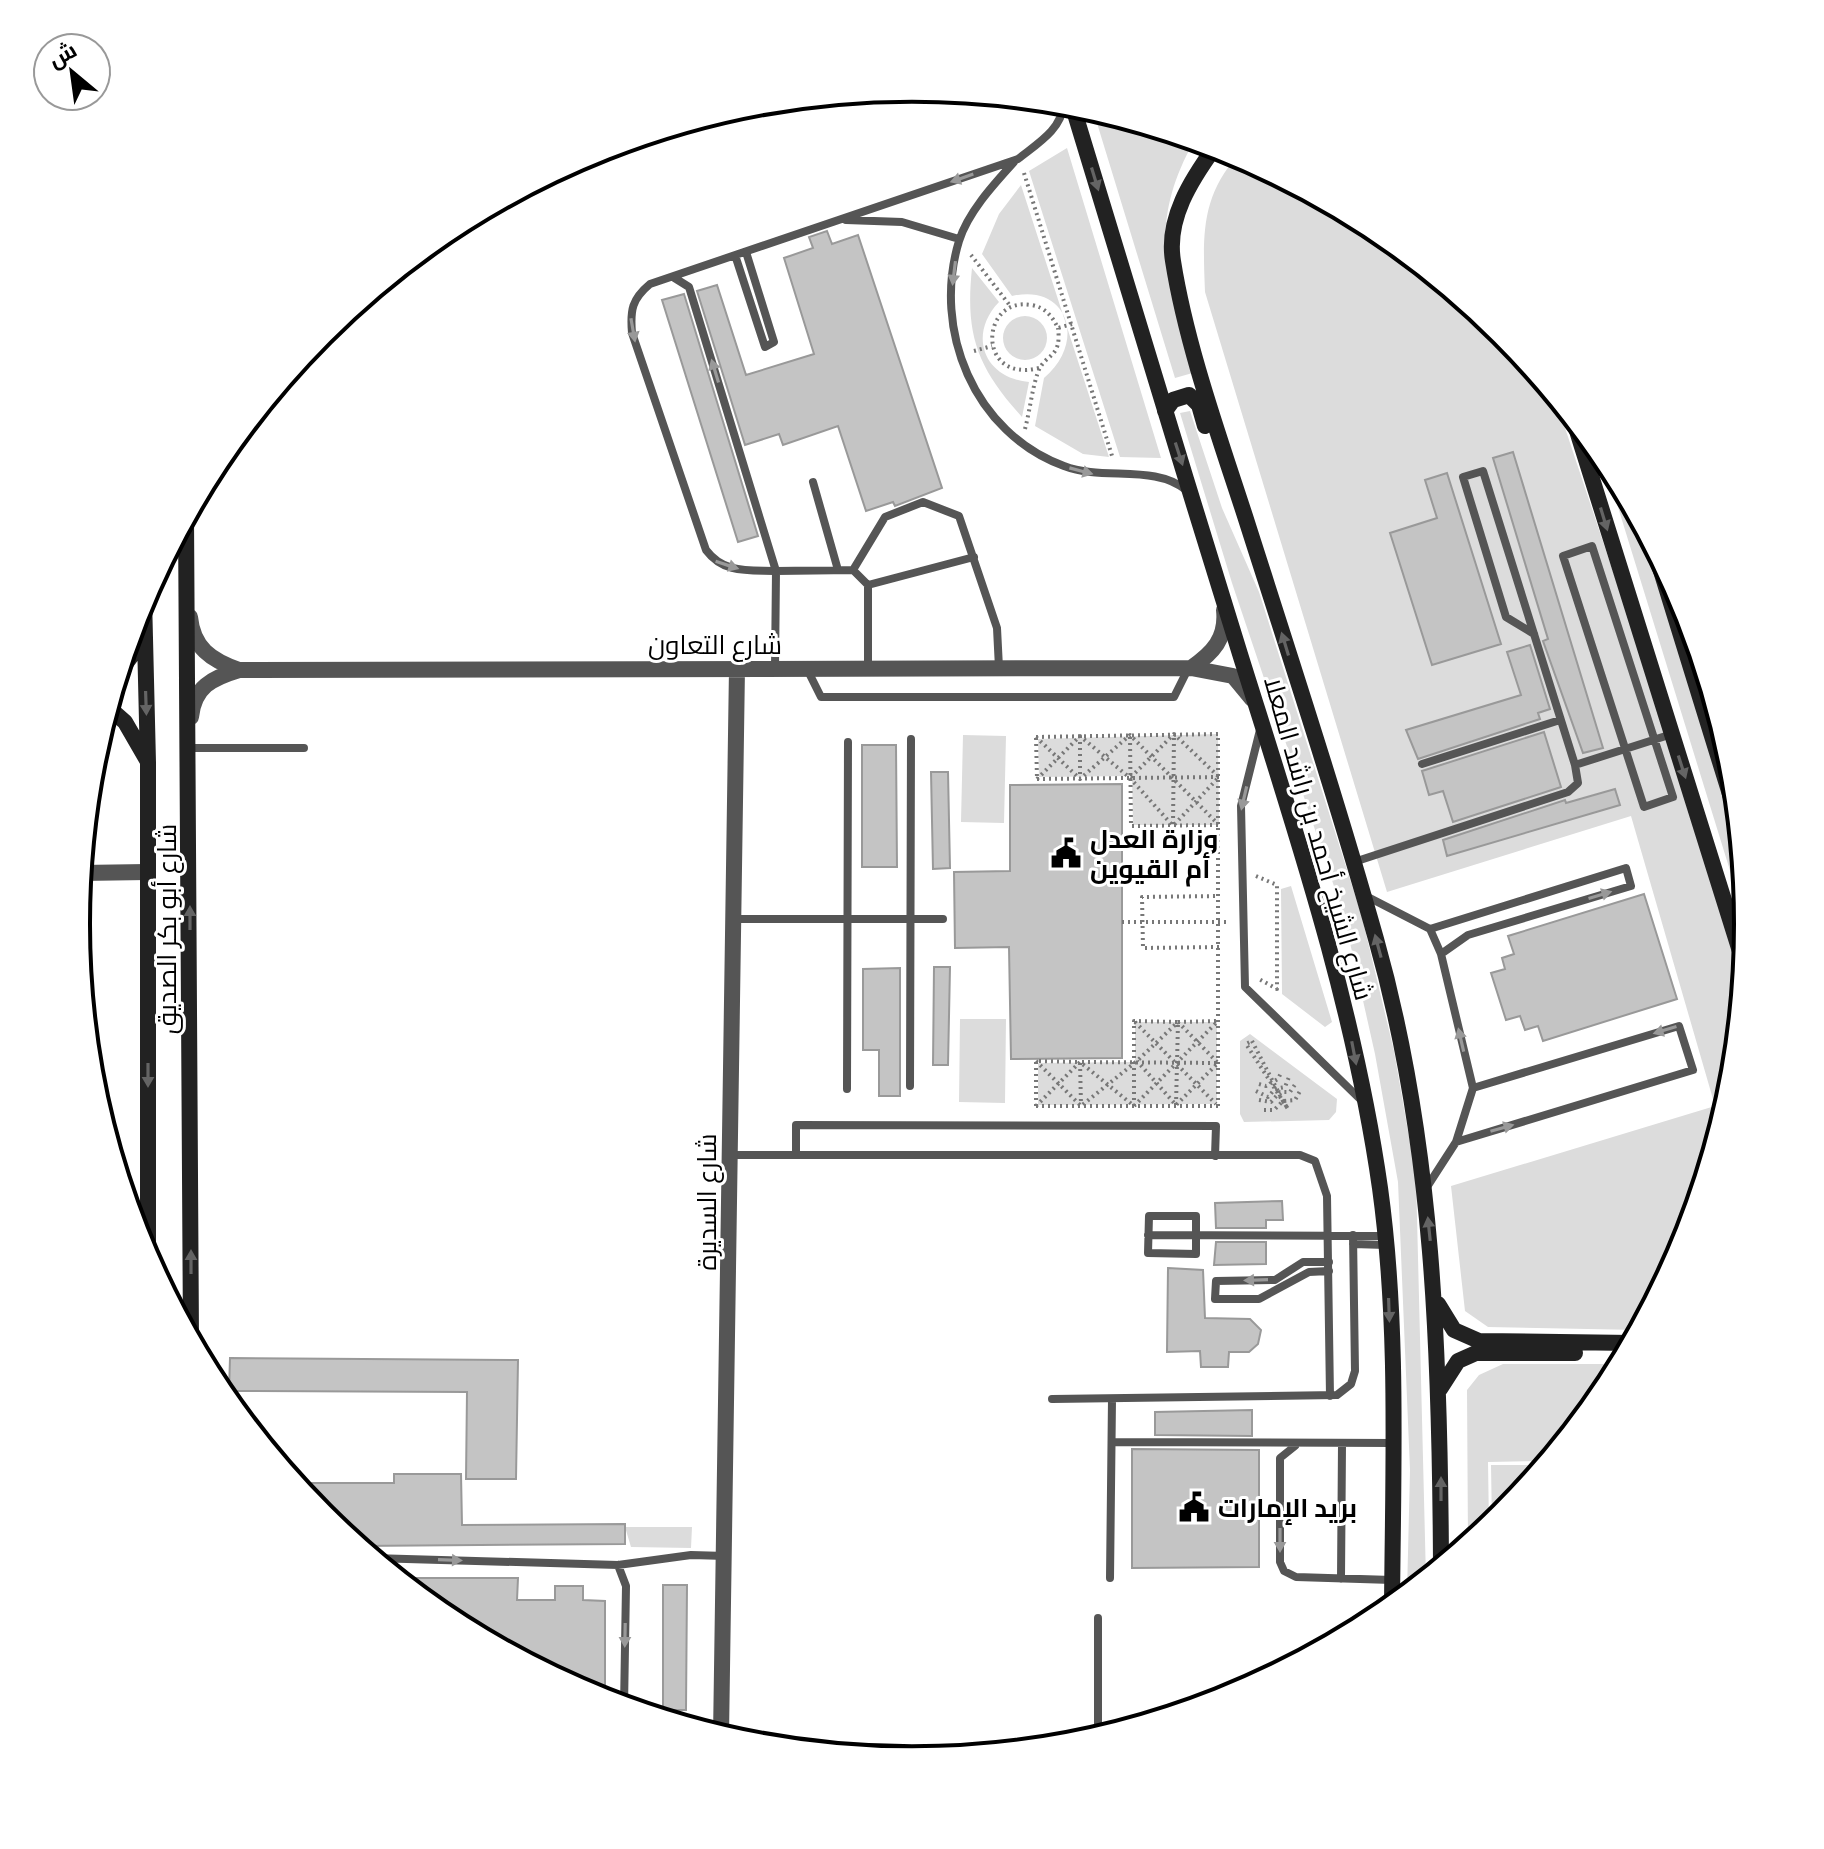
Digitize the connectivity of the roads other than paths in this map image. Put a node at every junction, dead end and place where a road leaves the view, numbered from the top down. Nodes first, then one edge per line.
1 (1062, 116) edge
2 (1077, 119) edge
3 (1207, 158) edge
4 (1018, 159) junction
5 (838, 220) junction
6 (959, 239) junction
7 (746, 252) junction
8 (735, 255) junction
9 (673, 277) junction
10 (1165, 411) junction
11 (1584, 452) edge
12 (813, 482) dead end
13 (1193, 498) junction
14 (186, 540) edge
15 (185, 542) edge
16 (186, 551) junction
17 (974, 557) junction
18 (185, 569) junction
19 (838, 570) junction
20 (853, 570) junction
21 (776, 571) junction
22 (868, 585) junction
23 (1270, 595) junction
24 (1223, 600) junction
25 (144, 634) edge
26 (1534, 634) junction
27 (144, 639) junction
28 (140, 644) edge
29 (1190, 667) junction
30 (737, 668) junction
31 (775, 668) junction
32 (806, 668) junction
33 (868, 668) junction
34 (999, 668) junction
35 (239, 670) junction
36 (1259, 714) junction
37 (117, 715) edge
38 (1560, 720) junction
39 (1672, 734) junction
40 (190, 739) junction
41 (911, 739) dead end
42 (1654, 740) junction
43 (848, 742) dead end
44 (304, 748) dead end
45 (1626, 749) junction
46 (148, 763) junction
47 (1422, 764) dead end
48 (1575, 765) junction
49 (1353, 862) junction
50 (147, 872) junction
51 (92, 873) edge
52 (1363, 895) junction
53 (732, 919) junction
54 (849, 919) junction
55 (912, 919) junction
56 (943, 919) dead end
57 (1430, 929) junction
58 (1734, 931) edge
59 (1441, 954) junction
60 (910, 1086) dead end
61 (1473, 1088) junction
62 (847, 1089) dead end
63 (1363, 1103) junction
64 (1456, 1142) junction
65 (730, 1155) junction
66 (796, 1155) junction
67 (1215, 1156) junction
68 (1425, 1191) junction
69 (148, 1226) edge
70 (1148, 1235) junction
71 (1196, 1235) junction
72 (1329, 1235) junction
73 (1353, 1239) junction
74 (1386, 1240) junction
75 (1329, 1266) junction
76 (1436, 1299) junction
77 (191, 1318) edge
78 (1620, 1343) edge
79 (1613, 1353) edge
80 (1439, 1391) junction
81 (1330, 1396) junction
82 (1052, 1399) dead end
83 (1112, 1399) junction
84 (1112, 1442) junction
85 (1393, 1443) junction
86 (1299, 1444) junction
87 (1342, 1444) junction
88 (1441, 1554) edge
89 (726, 1556) junction
90 (389, 1558) edge
91 (618, 1565) junction
92 (1110, 1578) dead end
93 (1341, 1579) junction
94 (1392, 1580) junction
95 (1392, 1591) edge
96 (1098, 1618) dead end
97 (624, 1694) edge
98 (721, 1723) edge
99 (1098, 1725) edge

1 - 4 lane
2 -> 10 street, شارع الشيخ أحمد بن راشد المعلا
3 - 23 street, شارع الشيخ أحمد بن راشد المعلا
4 -> 5 lane
4 - 6 lane
5 - 6 lane
5 - 7 lane
6 -> 13 lane
7 - 8 lane
7 - 8 lane
8 - 9 lane
21 -> 9 lane
9 -> 21 lane
10 -> 13 street, شارع الشيخ أحمد بن راشد المعلا
10 - 23 street
11 -> 39 street
12 - 19 lane
13 - 24 street, شارع الشيخ أحمد بن راشد المعلا
14 - 16 street, شارع أبو بكر الصديق
15 - 16 street
16 - 18 street, شارع أبو بكر الصديق
17 - 20 lane
17 - 22 lane
17 - 34 lane
18 - 35 street, شارع التعاون
18 - 40 street, شارع أبو بكر الصديق
19 - 20 lane
19 - 21 lane
20 - 22 lane
21 - 31 lane
22 - 33 lane
49 -> 23 street, شارع الشيخ أحمد بن راشد المعلا
24 - 29 street
24 - 36 street, شارع الشيخ أحمد بن راشد المعلا
25 - 27 street, شارع أبو بكر الصديق
26 - 26 lane
26 - 38 lane
27 - 28 street
27 -> 46 street, شارع أبو بكر الصديق
29 - 32 lane
29 - 34 street, شارع التعاون
29 - 36 street, شارع التعاون
30 - 31 street, شارع التعاون
30 - 35 street, شارع التعاون
30 - 53 street, شارع السديرة
31 - 32 street, شارع التعاون
32 - 33 street, شارع التعاون
33 - 34 street, شارع التعاون
35 - 40 street, شارع التعاون
36 -> 63 street, شارع الشيخ أحمد بن راشد المعلا
36 -> 63 lane
37 - 46 street
38 - 47 lane
38 - 48 lane
39 - 42 lane
39 -> 58 street
40 - 44 lane
77 -> 40 street, شارع أبو بكر الصديق
41 - 55 lane
42 - 45 lane
42 - 45 lane
42 - 45 lane
43 - 54 lane
45 - 48 lane
46 - 50 street, شارع أبو بكر الصديق
48 - 49 lane
49 - 52 street, شارع الشيخ أحمد بن راشد المعلا
50 - 51 street
50 -> 69 street, شارع أبو بكر الصديق
52 - 57 lane
68 -> 52 street, شارع الشيخ أحمد بن راشد المعلا
53 - 54 lane
53 - 65 street, شارع السديرة
54 - 55 lane
54 - 62 lane
55 - 56 lane
55 - 60 lane
57 - 59 lane
59 -> 57 lane
61 -> 59 lane
61 - 64 lane
64 -> 61 lane
63 - 74 street, شارع الشيخ أحمد بن راشد المعلا
64 - 68 lane
65 - 66 lane
65 - 89 street, شارع السديرة
66 - 67 lane
66 - 67 lane
67 - 72 lane
76 -> 68 street, شارع الشيخ أحمد بن راشد المعلا
70 - 71 lane
70 - 71 lane
70 - 71 lane
71 - 72 lane
72 - 73 lane
72 - 75 lane
73 - 74 lane
73 - 81 lane
74 -> 85 street, شارع الشيخ أحمد بن راشد المعلا
75 -> 75 lane
75 - 81 lane
76 - 78 street
76 - 80 street, شارع الشيخ أحمد بن راشد المعلا
79 - 80 street
88 -> 80 street, شارع الشيخ أحمد بن راشد المعلا
81 - 83 lane
82 - 83 lane
83 - 84 lane
84 - 86 lane
84 - 92 lane
85 - 87 lane
85 - 94 street, شارع الشيخ أحمد بن راشد المعلا
86 - 87 lane
86 -> 93 lane
87 - 93 lane
89 - 91 lane
89 - 98 street, شارع السديرة
90 -> 91 lane
91 -> 97 lane
93 - 94 lane
94 - 95 street, شارع الشيخ أحمد بن راشد المعلا
96 - 99 lane

